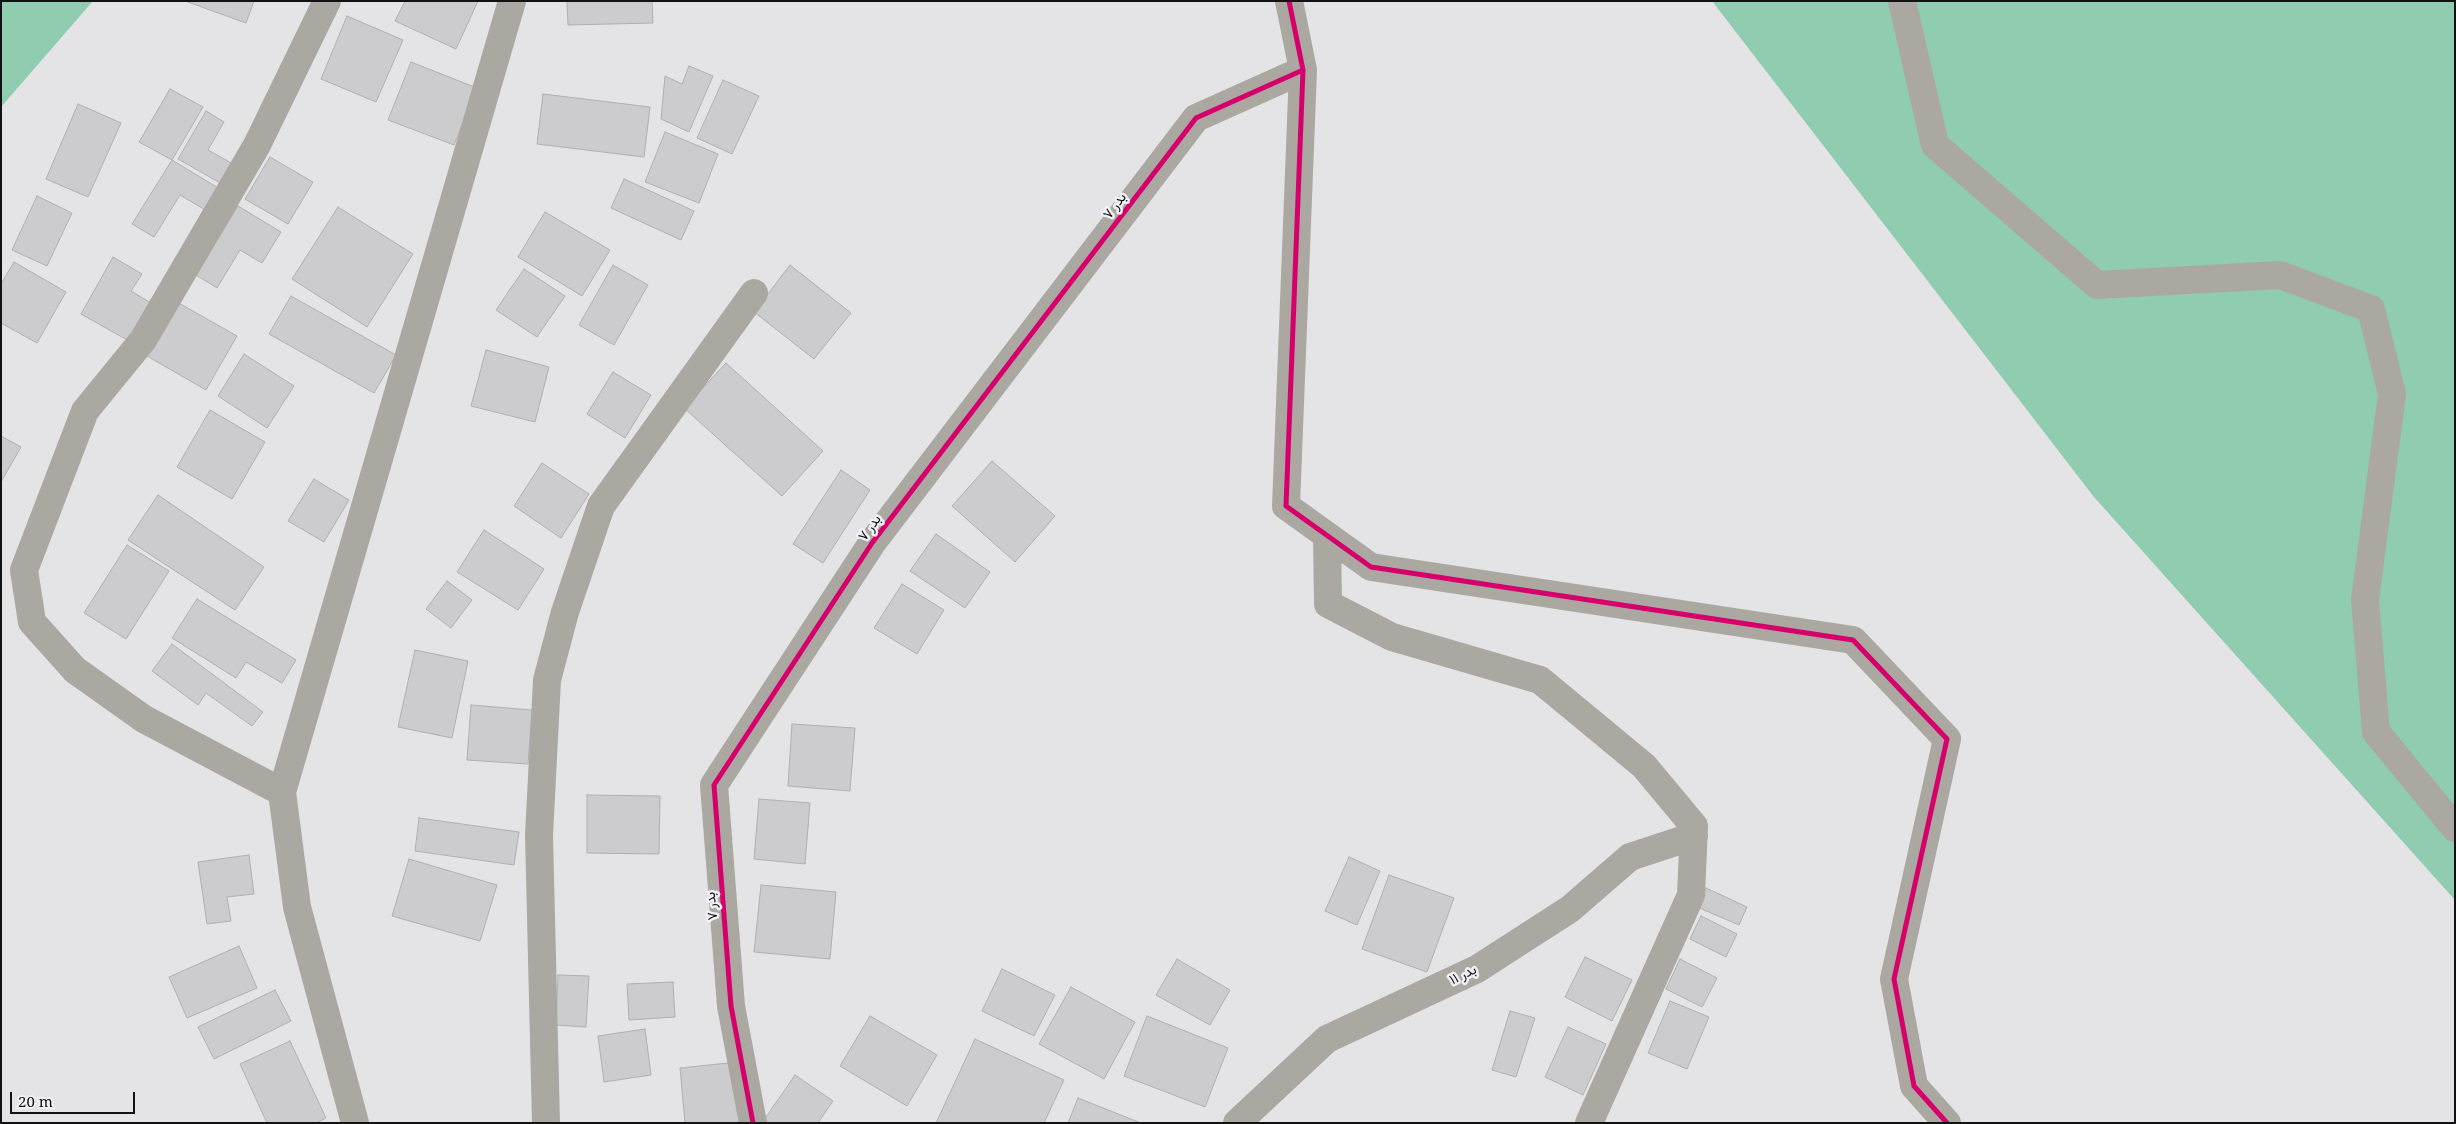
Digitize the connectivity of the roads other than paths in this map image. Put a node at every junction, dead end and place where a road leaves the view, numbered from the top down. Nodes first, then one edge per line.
1 (327, 1) edge
2 (512, 1) edge
3 (1289, 1) edge
4 (1902, 1) edge
5 (1303, 70) junction
6 (754, 293) dead end
7 (1327, 536) junction
8 (282, 792) junction
9 (2455, 828) edge
10 (1694, 836) junction
11 (355, 1123) edge
12 (546, 1123) edge
13 (753, 1123) edge
14 (1237, 1123) edge
15 (1589, 1123) edge
16 (1947, 1123) edge

1 - 8 street
2 - 8 street
3 - 5 street
4 - 9 street
5 - 7 street
5 - 13 street, بدر ۷
6 - 12 street
7 - 10 street
7 - 16 street
8 - 11 street
10 - 14 street, بدر ۱۱
10 - 15 street

